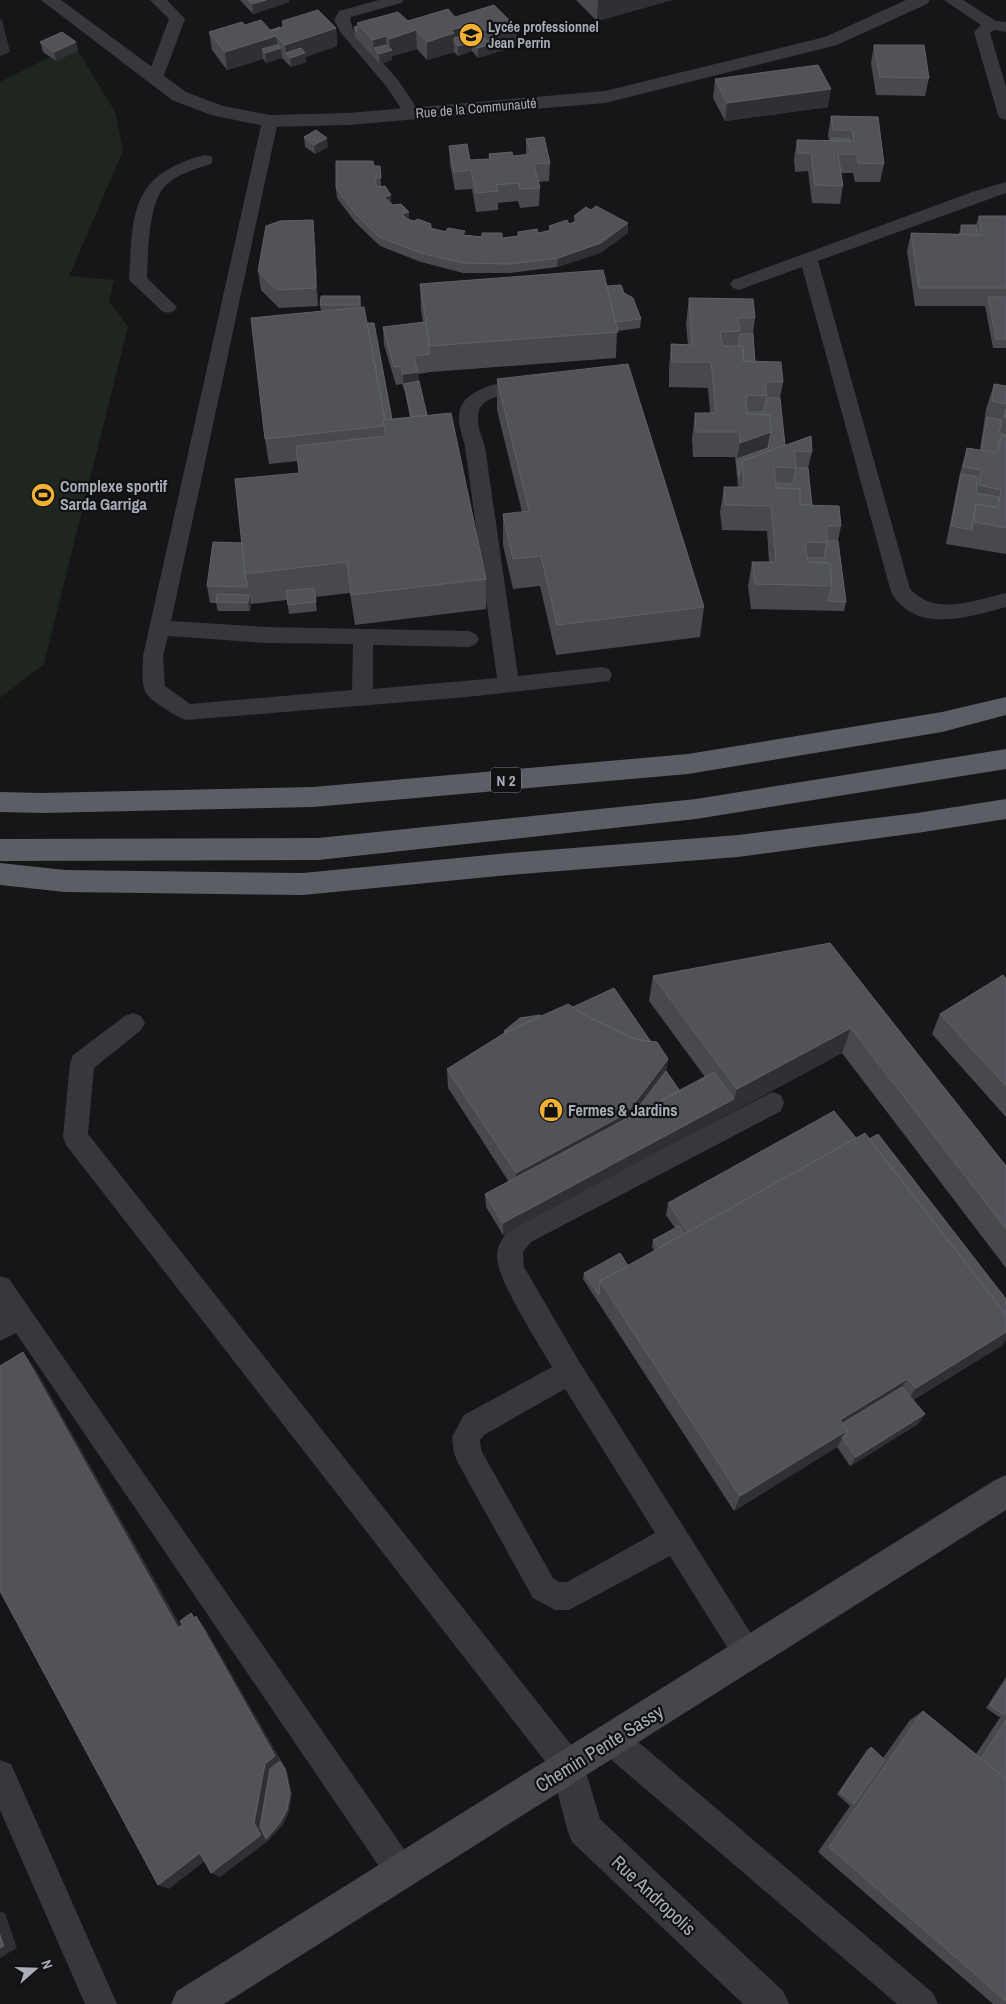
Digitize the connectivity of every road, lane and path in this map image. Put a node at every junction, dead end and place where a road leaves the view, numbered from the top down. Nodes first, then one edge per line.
1 (50, 0) edge
2 (158, 0) edge
3 (396, 0) edge
4 (921, 0) edge
5 (952, 0) edge
6 (999, 26) edge
7 (155, 78) junction
8 (412, 114) junction
9 (1006, 114) edge
10 (270, 121) junction
11 (205, 160) dead end
12 (1006, 187) edge
13 (809, 259) junction
14 (739, 284) dead end
15 (168, 306) dead end
16 (544, 385) edge
17 (1006, 600) edge
18 (159, 628) junction
19 (363, 638) junction
20 (469, 639) dead end
21 (602, 674) dead end
22 (509, 685) junction
23 (362, 698) junction
24 (1006, 706) edge
25 (1006, 759) edge
26 (0, 802) edge
27 (1006, 809) edge
28 (0, 850) edge
29 (0, 874) edge
30 (133, 1023) dead end
31 (772, 1104) edge
32 (0, 1288) edge
33 (10, 1322) edge
34 (570, 1372) junction
35 (1006, 1491) edge
36 (674, 1538) junction
37 (747, 1653) junction
38 (612, 1740) junction
39 (569, 1767) junction
40 (0, 1776) edge
41 (402, 1873) junction
42 (101, 2004) edge
43 (190, 2004) edge
44 (770, 2004) edge
45 (922, 2004) edge

1 - 7 street, Rue de la Communauté
2 - 7 lane
3 - 8 lane
4 - 8 street, Rue de la Communauté
5 - 6 lane
6 - 9 lane
7 - 10 street, Rue de la Communauté
8 - 10 street, Rue de la Communauté
10 - 18 lane
11 - 15 lane
12 - 13 lane
13 - 14 lane
13 - 17 lane
16 - 22 lane
18 - 19 lane
18 - 23 lane
19 - 20 lane
19 - 23 lane
21 - 22 lane
22 - 23 lane
24 - 26 highway, N 2
25 - 28 highway
27 - 29 highway
30 - 39 lane
31 - 34 lane
32 - 33 lane
33 - 41 lane
34 - 36 lane
34 - 36 lane
35 - 37 main road, Chemin Pente Sassy
36 - 37 lane
37 - 38 main road, Chemin Pente Sassy
38 - 39 main road, Chemin Pente Sassy
38 - 45 lane
39 - 41 main road, Chemin Pente Sassy
39 - 44 street, Rue Andropolis
40 - 42 lane
41 - 43 main road, Chemin Pente Sassy

